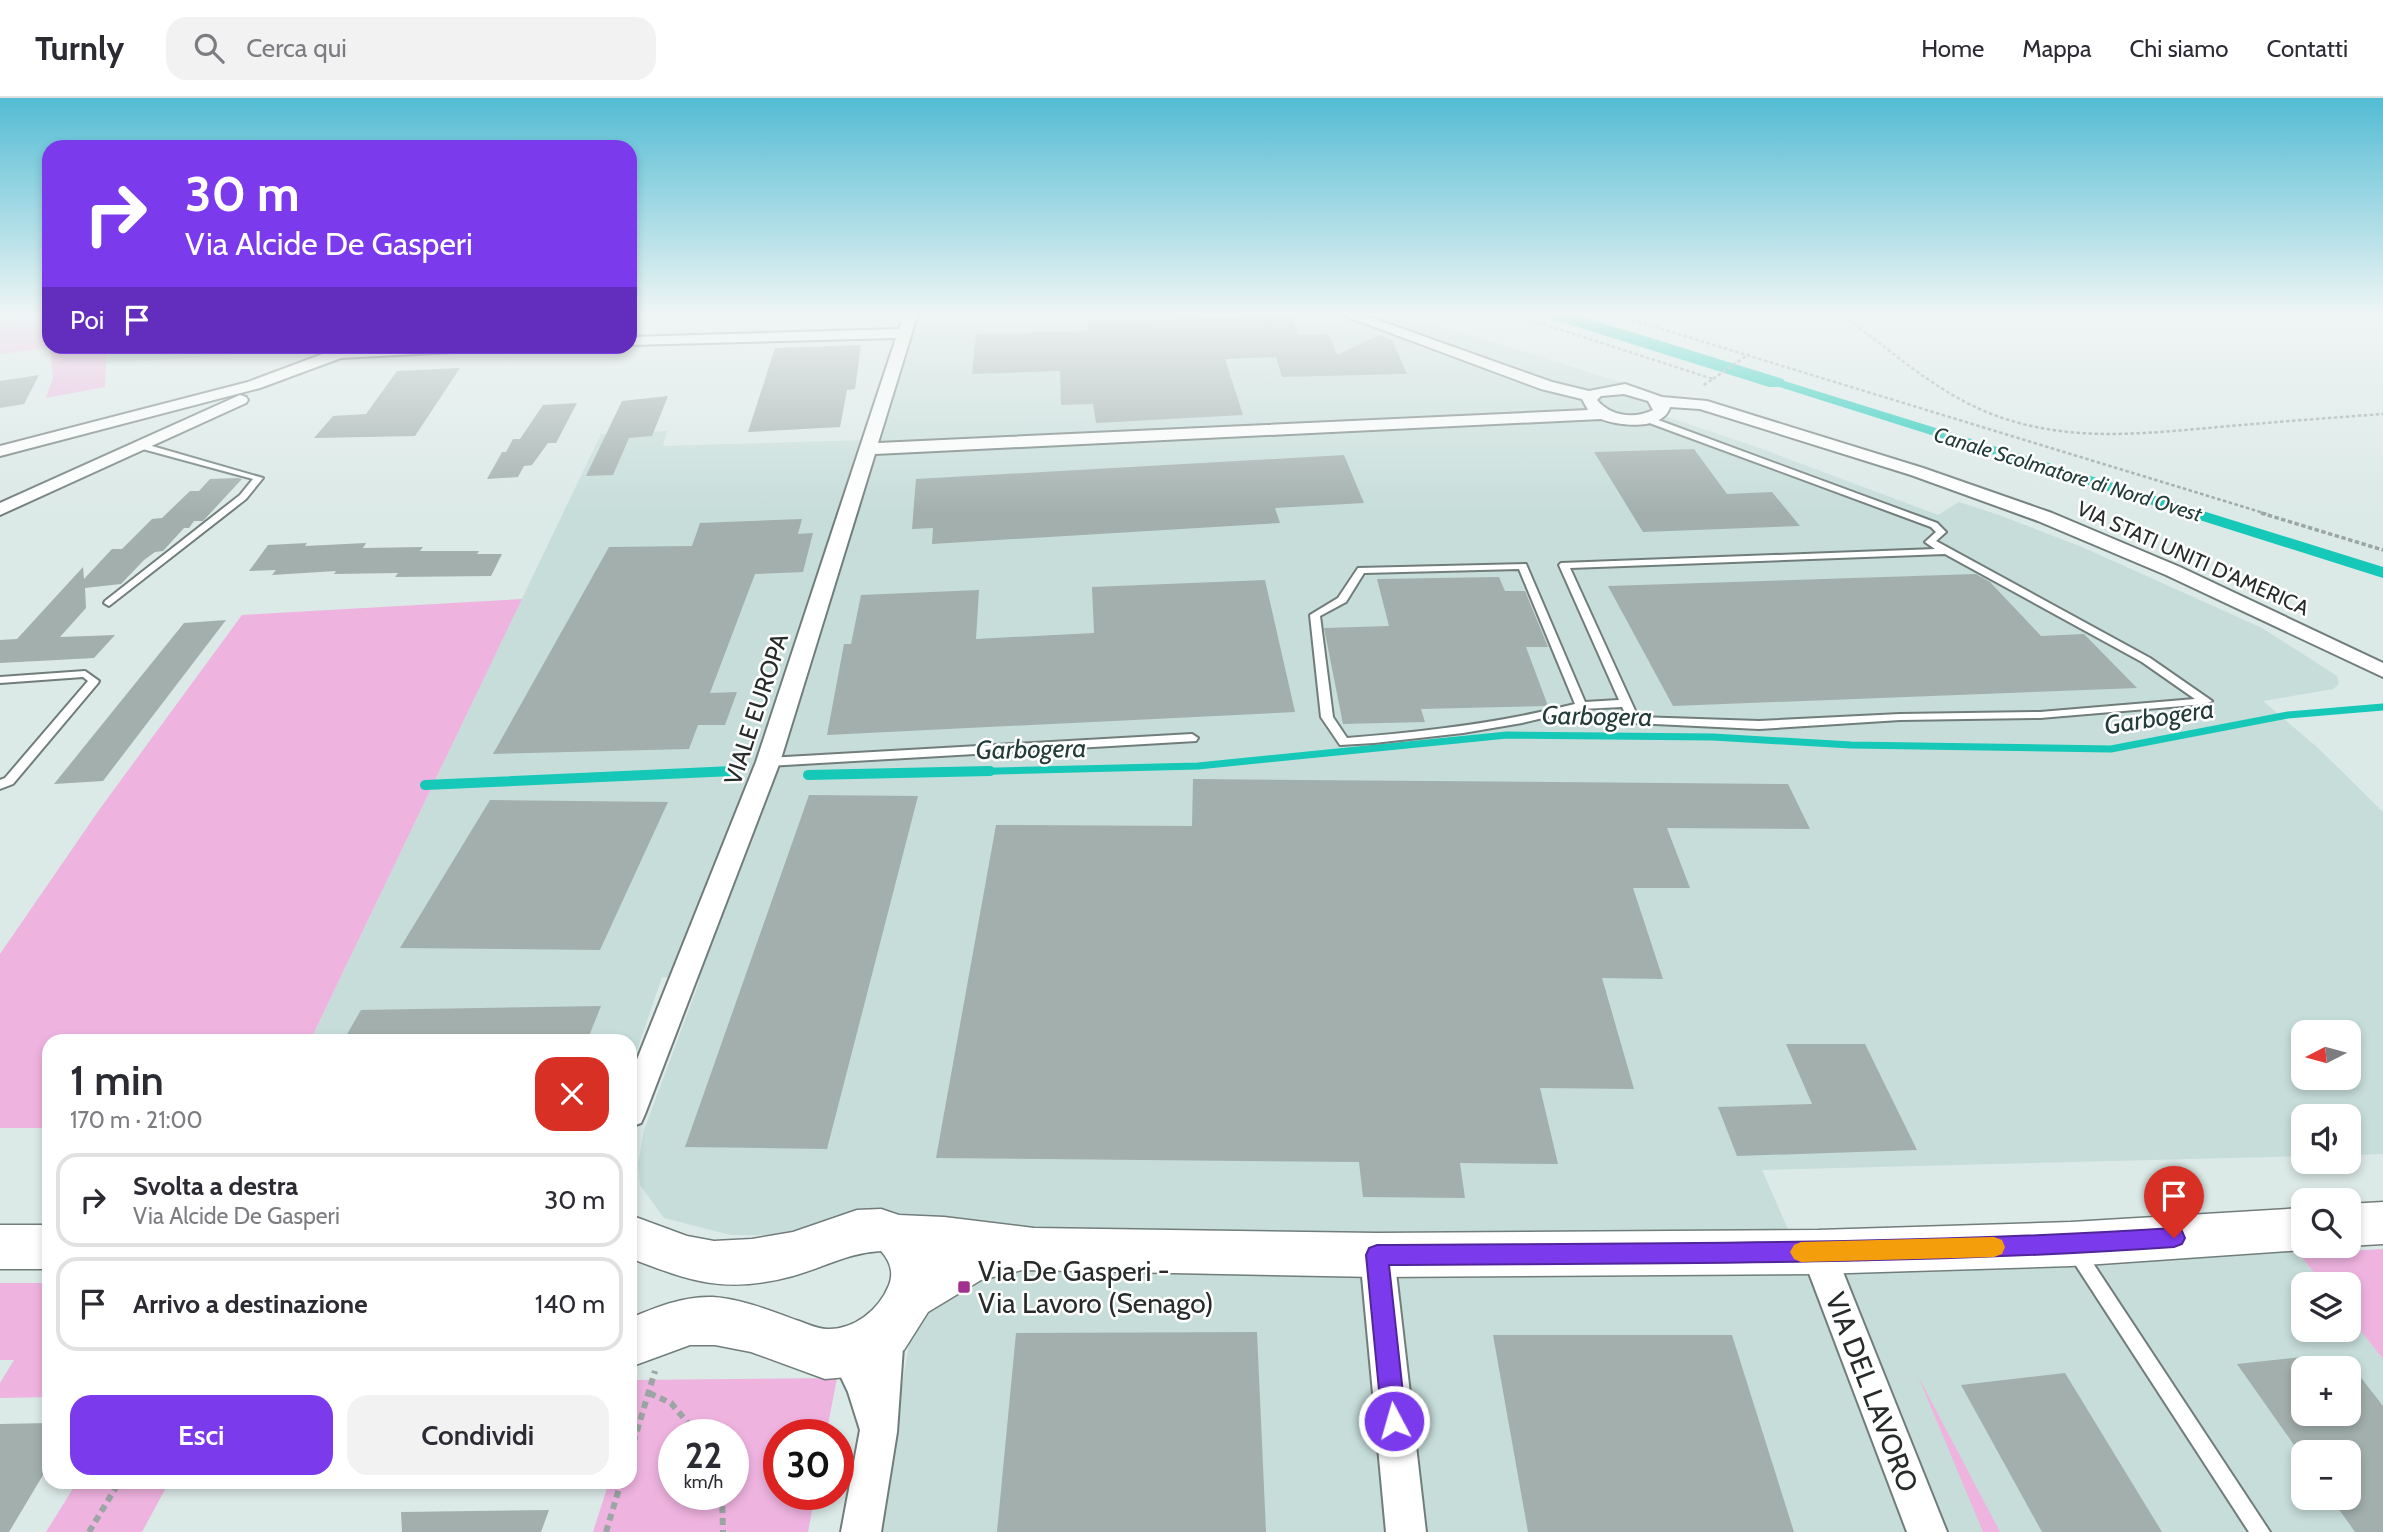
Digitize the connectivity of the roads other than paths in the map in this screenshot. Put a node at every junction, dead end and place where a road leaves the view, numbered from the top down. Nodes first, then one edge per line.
1 (266, 380) edge
2 (281, 380) edge
3 (889, 380) edge
4 (1530, 380) edge
5 (1591, 396) junction
6 (1660, 402) junction
7 (181, 405) junction
8 (1604, 414) junction
9 (1647, 419) junction
10 (191, 424) junction
11 (142, 446) junction
12 (867, 449) junction
13 (0, 451) edge
14 (0, 510) edge
15 (1938, 528) joint
16 (1945, 551) junction
17 (108, 603) dead end
18 (2383, 671) edge
19 (0, 680) edge
20 (1626, 704) junction
21 (1581, 706) junction
22 (1192, 738) dead end
23 (768, 762) junction
24 (0, 785) edge
25 (637, 1097) edge
26 (2383, 1223) edge
27 (2361, 1224) edge
28 (2291, 1230) edge
29 (899, 1236) junction
30 (637, 1239) edge
31 (2071, 1244) junction
32 (0, 1247) edge
33 (42, 1247) edge
34 (1034, 1250) junction
35 (1818, 1252) junction
36 (1377, 1255) junction
37 (881, 1327) junction
38 (649, 1335) edge
39 (861, 1532) edge
40 (1406, 1532) edge
41 (1927, 1532) edge
42 (2260, 1532) edge

1 - 7 street
2 - 10 street
3 - 12 street, VIALE EUROPA
4 - 5 street
5 - 6 street, VIA STATI UNITI D'AMERICA
5 - 8 street
6 - 9 street
6 - 18 street, VIA STATI UNITI D'AMERICA
7 - 10 street
7 - 13 street
8 - 9 street
8 - 12 street
9 - 15 lane
10 - 11 street
11 - 14 street
11 - 17 lane
12 - 23 street, VIALE EUROPA
15 - 16 lane
16 - 20 lane
16 - 20 lane
19 - 24 lane
20 - 21 lane
21 - 21 lane
22 - 23 lane
23 - 25 street, VIALE EUROPA
26 - 27 street
28 - 31 street
29 - 30 street
29 - 34 street
29 - 37 street
31 - 35 street
31 - 42 lane
32 - 33 street
34 - 36 street
34 - 37 street
35 - 36 street
35 - 41 street, VIA DEL LAVORO
36 - 40 street
37 - 38 street
37 - 39 street

